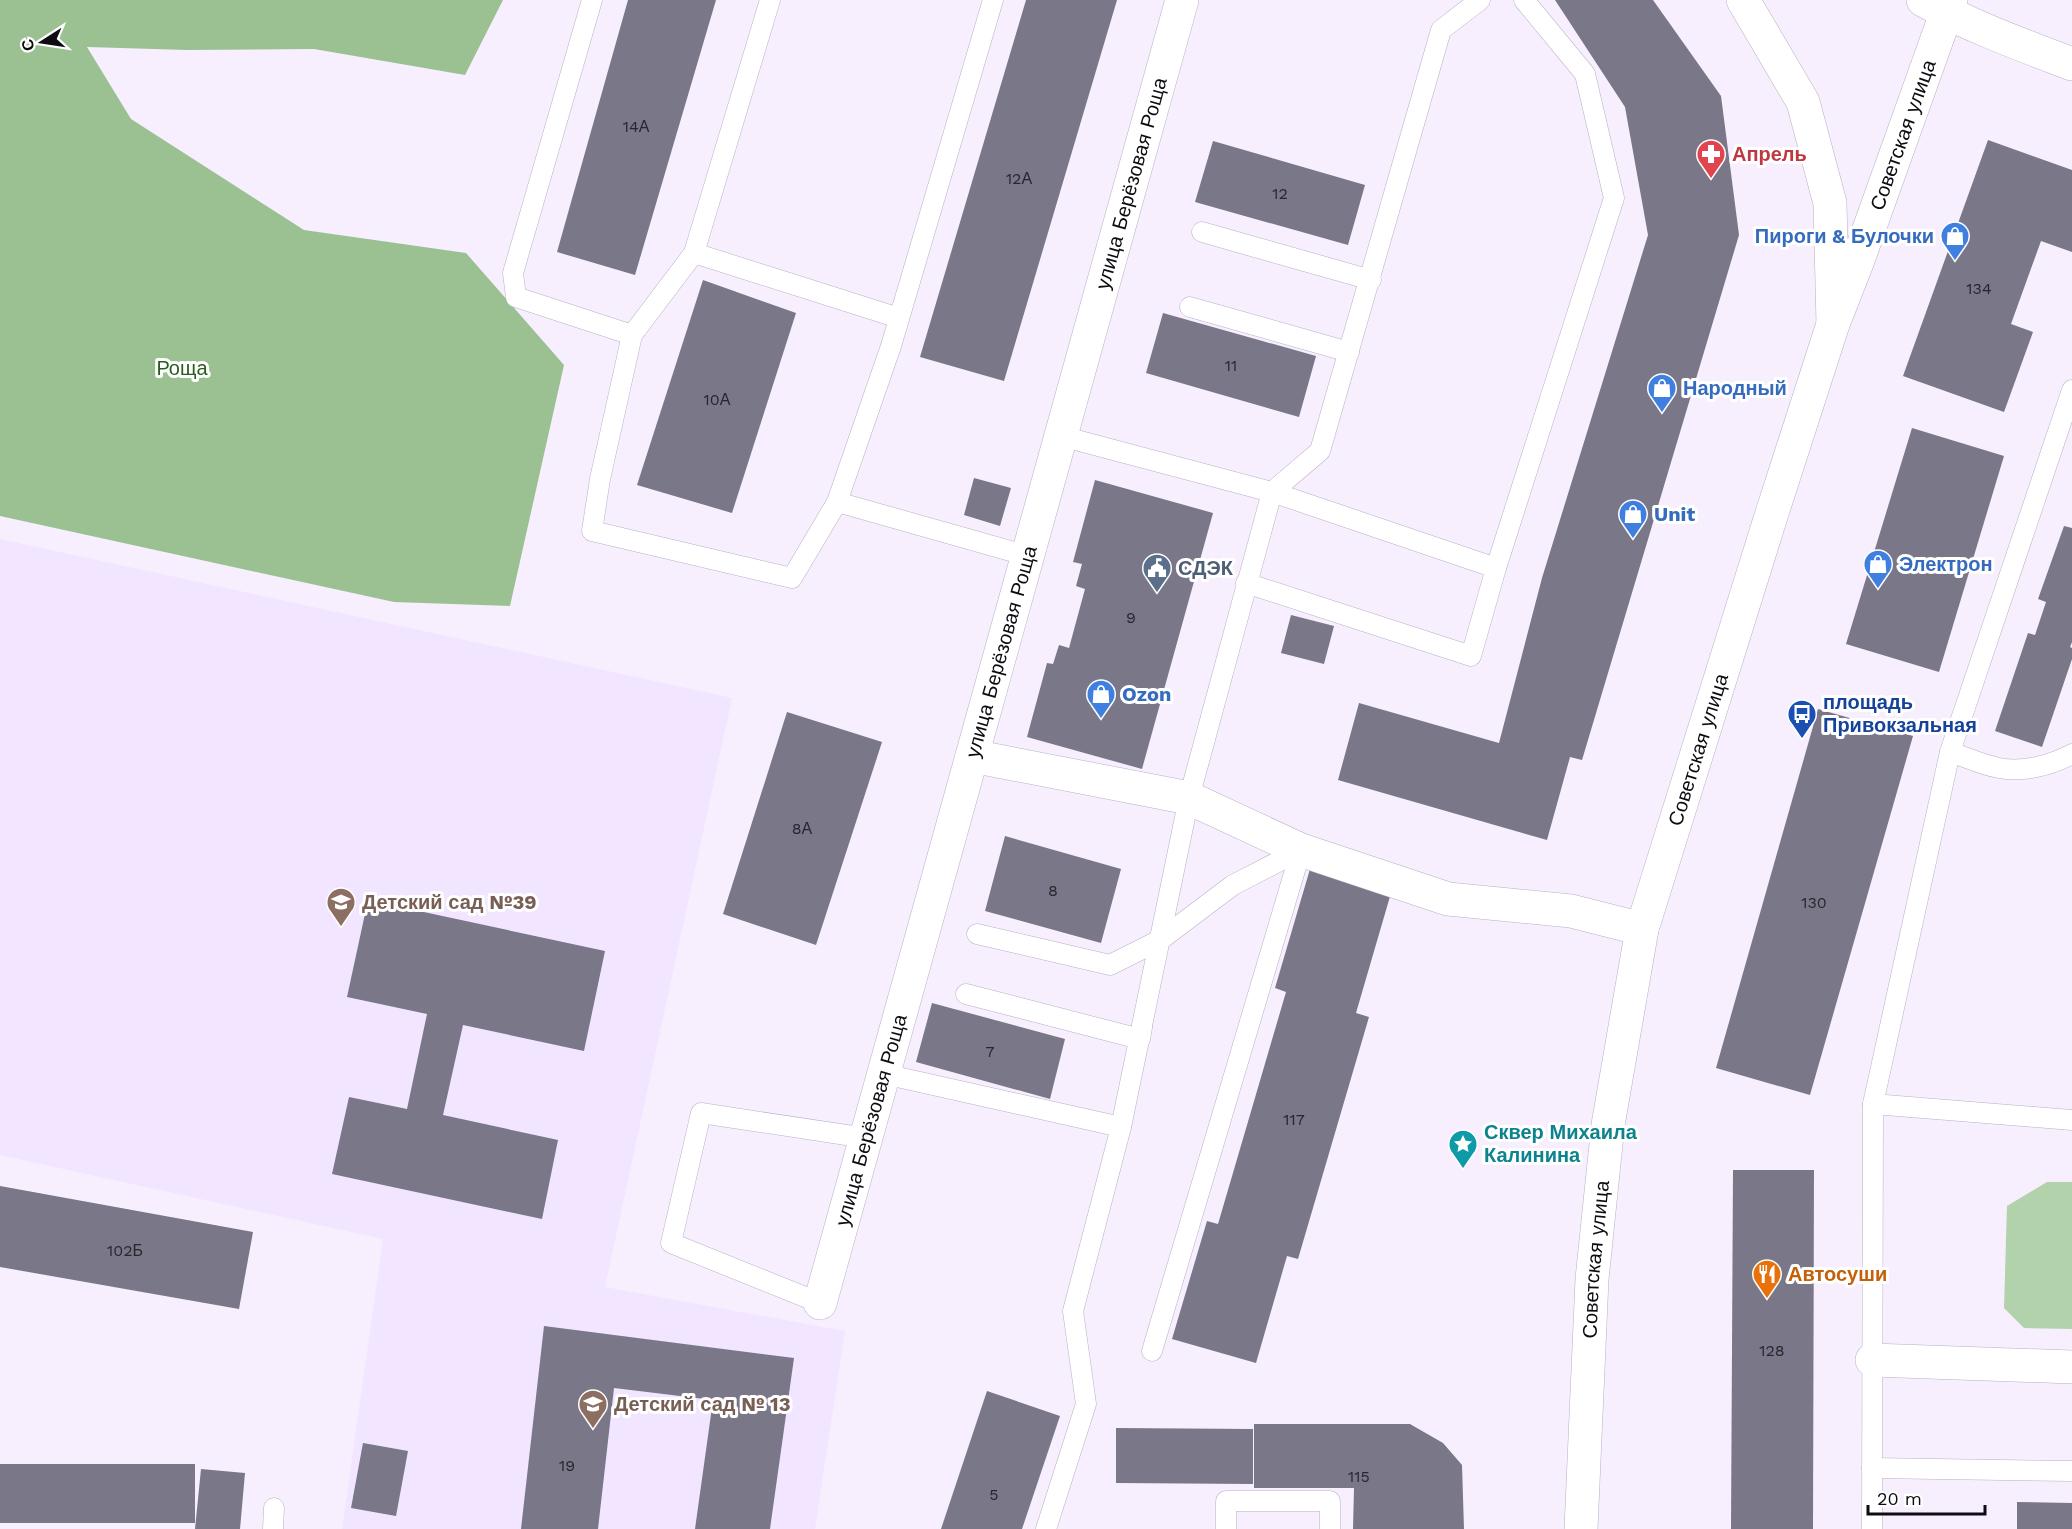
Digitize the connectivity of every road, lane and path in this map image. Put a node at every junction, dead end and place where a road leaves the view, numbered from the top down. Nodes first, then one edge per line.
1 (592, 0) edge
2 (770, 0) edge
3 (993, 0) edge
4 (1182, 0) edge
5 (1480, 0) edge
6 (1524, 0) edge
7 (1743, 0) edge
8 (1940, 4) edge
9 (2072, 64) edge
10 (1202, 232) dead end
11 (694, 253) junction
12 (1371, 279) junction
13 (1190, 307) dead end
14 (899, 318) junction
15 (1833, 324) junction
16 (632, 335) junction
17 (1349, 352) junction
18 (2072, 390) edge
19 (1061, 436) junction
20 (1272, 492) junction
21 (837, 502) junction
22 (1028, 556) junction
23 (1496, 568) junction
24 (1246, 583) junction
25 (1950, 752) junction
26 (2072, 754) edge
27 (972, 756) junction
28 (1189, 798) junction
29 (1301, 850) junction
30 (1642, 929) junction
31 (977, 934) dead end
32 (1160, 940) junction
33 (966, 994) dead end
34 (1140, 1039) junction
35 (884, 1074) junction
36 (1873, 1104) junction
37 (2072, 1120) edge
38 (1121, 1127) junction
39 (866, 1138) junction
40 (820, 1303) joint
41 (1152, 1351) dead end
42 (1872, 1360) junction
43 (2072, 1367) edge
44 (1872, 1468) junction
45 (2072, 1471) edge
46 (274, 1508) dead end
47 (273, 1529) edge
48 (1046, 1529) edge
49 (1226, 1529) edge
50 (1330, 1529) edge
51 (1581, 1529) edge
52 (1872, 1529) edge

1 - 16 lane
2 - 11 lane
3 - 14 lane
4 - 19 street, улица Берёзовая Роща
5 - 12 lane
6 - 23 lane
7 - 15 street
8 - 9 street
8 - 15 street, Советская улица
10 - 12 lane
11 - 14 lane
11 - 16 lane
12 - 17 lane
13 - 17 lane
14 - 21 lane
15 - 30 street, Советская улица
16 - 21 lane
17 - 20 lane
18 - 25 lane
19 - 20 lane
19 - 22 street, улица Берёзовая Роща
20 - 23 lane
20 - 24 lane
21 - 22 lane
22 - 27 street, улица Берёзовая Роща
23 - 24 lane
24 - 28 lane
25 - 26 lane
25 - 36 lane
27 - 28 street
27 - 35 street, улица Берёзовая Роща
28 - 29 street
28 - 32 lane
29 - 30 street
29 - 32 lane
29 - 41 lane
30 - 51 street, Советская улица
31 - 32 lane
32 - 34 lane
33 - 34 lane
34 - 38 lane
35 - 38 lane
35 - 39 street, улица Берёзовая Роща
36 - 37 lane
36 - 42 lane
38 - 48 lane
39 - 40 street, улица Берёзовая Роща
39 - 40 lane
42 - 43 street
42 - 44 lane
44 - 45 lane
44 - 52 lane
46 - 47 lane
49 - 50 lane

